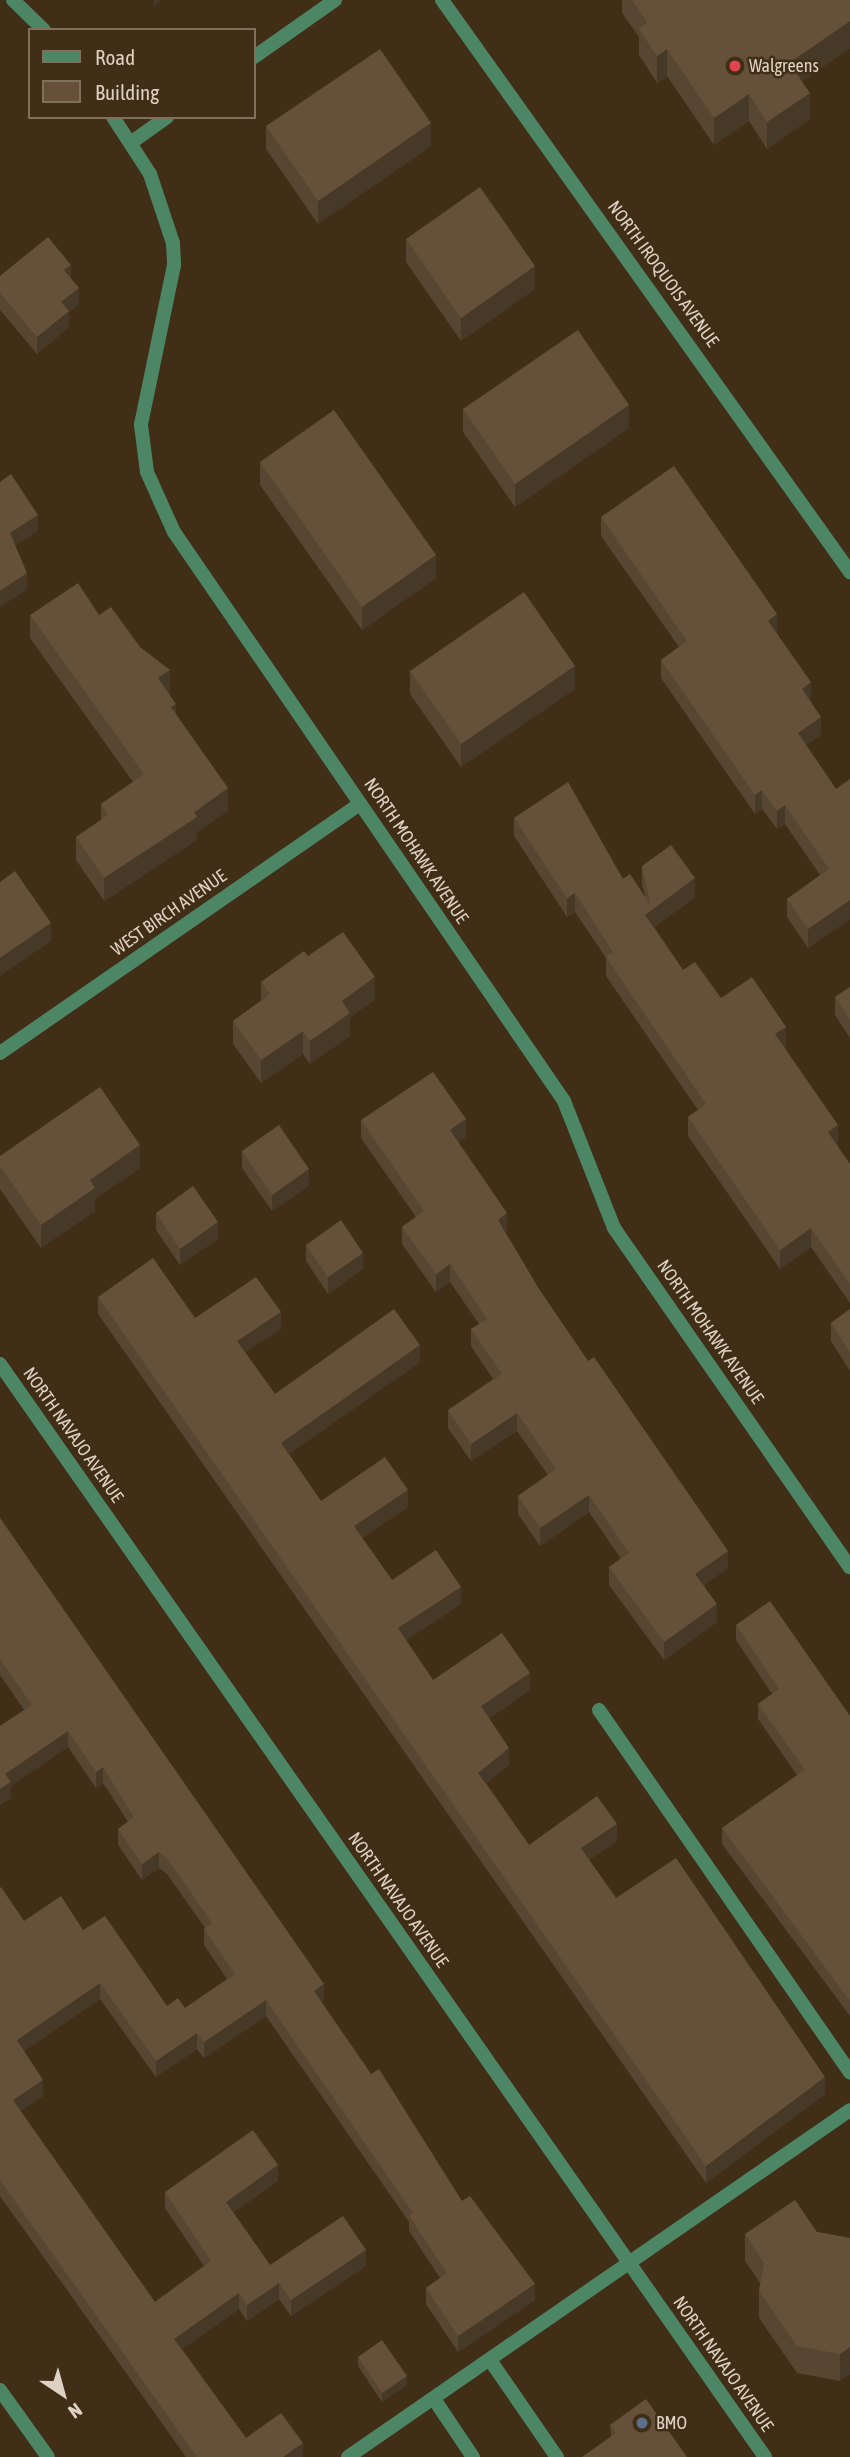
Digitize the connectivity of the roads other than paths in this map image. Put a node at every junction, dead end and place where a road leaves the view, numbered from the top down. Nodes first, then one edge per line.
1 (13, 0) edge
2 (335, 0) edge
3 (442, 0) edge
4 (42, 28) edge
5 (256, 56) edge
6 (115, 119) edge
7 (164, 119) edge
8 (132, 142) junction
9 (850, 572) edge
10 (360, 804) junction
11 (0, 1053) edge
12 (0, 1364) edge
13 (850, 1567) edge
14 (599, 1710) dead end
15 (850, 2072) edge
16 (850, 2110) edge
17 (630, 2266) junction
18 (491, 2360) junction
19 (0, 2390) edge
20 (434, 2399) junction
21 (354, 2455) edge
22 (48, 2457) edge
23 (473, 2457) edge
24 (557, 2457) edge
25 (765, 2457) edge

1 - 4 street
2 - 5 street
3 - 9 street, NORTH IROQUOIS AVENUE
6 - 8 street, NORTH MOHAWK AVENUE
7 - 8 street
8 - 10 street, NORTH MOHAWK AVENUE
10 - 11 street, WEST BIRCH AVENUE
10 - 13 street, NORTH MOHAWK AVENUE
12 - 17 street, NORTH NAVAJO AVENUE
14 - 15 street
16 - 17 street
17 - 18 street
17 - 25 street, NORTH NAVAJO AVENUE
18 - 20 street
18 - 24 street
19 - 22 street
20 - 21 street
20 - 23 street

